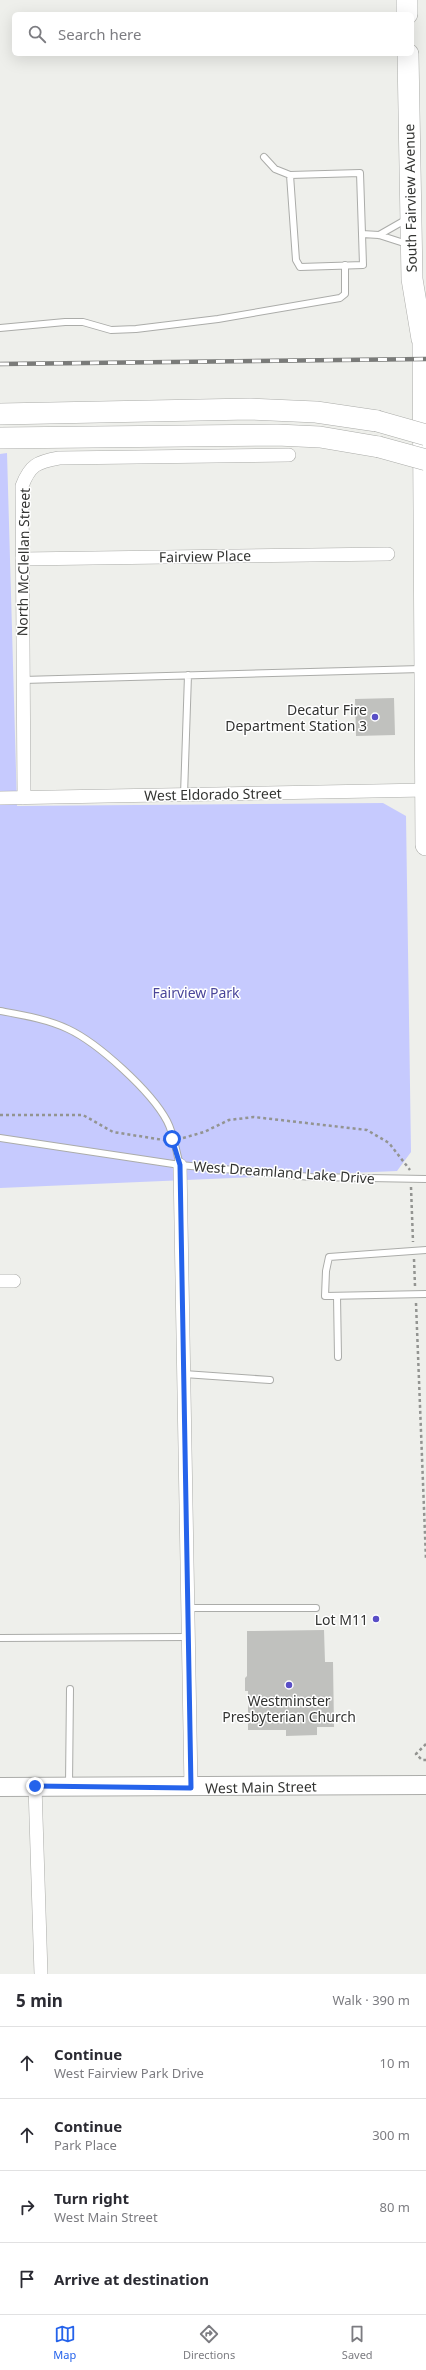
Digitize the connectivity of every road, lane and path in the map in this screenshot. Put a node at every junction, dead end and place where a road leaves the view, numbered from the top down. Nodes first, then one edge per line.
1 (407, 0) edge
2 (407, 12) edge
3 (408, 56) edge
4 (264, 157) dead end
5 (290, 175) junction
6 (411, 217) junction
7 (362, 234) junction
8 (379, 235) junction
9 (411, 246) junction
10 (345, 265) junction
11 (0, 328) edge
12 (424, 332) edge
13 (0, 414) edge
14 (426, 436) edge
15 (0, 438) edge
16 (289, 455) dead end
17 (426, 460) edge
18 (388, 554) dead end
19 (22, 559) junction
20 (424, 669) junction
21 (188, 675) junction
22 (23, 680) junction
23 (426, 790) edge
24 (184, 795) junction
25 (0, 798) edge
26 (24, 798) junction
27 (426, 845) edge
28 (0, 1011) edge
29 (0, 1115) edge
30 (185, 1137) dead end
31 (0, 1138) edge
32 (163, 1140) dead end
33 (180, 1165) junction
34 (407, 1166) dead end
35 (426, 1179) edge
36 (412, 1197) dead end
37 (426, 1250) edge
38 (414, 1252) junction
39 (0, 1281) edge
40 (14, 1281) dead end
41 (416, 1294) junction
42 (426, 1294) edge
43 (337, 1296) junction
44 (338, 1357) dead end
45 (184, 1374) junction
46 (270, 1380) dead end
47 (426, 1560) edge
48 (188, 1608) junction
49 (316, 1608) dead end
50 (188, 1637) junction
51 (0, 1638) edge
52 (70, 1689) dead end
53 (426, 1744) edge
54 (426, 1760) edge
55 (426, 1785) edge
56 (35, 1786) junction
57 (69, 1786) junction
58 (0, 1787) edge
59 (191, 1788) junction
60 (41, 1974) edge

1 - 2 main road
3 - 6 main road, South Fairview Avenue
4 - 5 lane
5 - 7 lane
5 - 10 lane
6 - 8 lane
6 - 9 main road, South Fairview Avenue
7 - 8 lane
7 - 10 lane
8 - 9 lane
9 - 12 main road, South Fairview Avenue
10 - 11 lane
12 - 20 main road, South Fairview Avenue
13 - 14 main road, bridge
15 - 17 main road, bridge
16 - 19 street, North McClellan Street
18 - 19 street, Fairview Place
19 - 22 street, North McClellan Street
20 - 21 lane
20 - 23 main road, South Fairview Avenue
21 - 22 lane
21 - 24 lane
22 - 26 street, North McClellan Street
23 - 24 street, West Eldorado Street
23 - 27 main road, South Fairview Avenue
24 - 26 street, West Eldorado Street
25 - 26 street, West Eldorado Street
28 - 33 lane
29 - 32 path
30 - 34 path
31 - 33 lane, West Dreamland Lake Drive
33 - 35 lane, West Dreamland Lake Drive
33 - 45 street
36 - 38 path
37 - 38 lane
38 - 41 path
38 - 43 lane
39 - 40 street
41 - 42 lane
41 - 43 lane
41 - 47 path
43 - 44 lane
45 - 46 lane
45 - 48 street
48 - 49 lane
48 - 50 street
50 - 51 lane
50 - 59 street
52 - 57 lane
53 - 54 path
55 - 59 street, West Main Street
56 - 57 street, West Main Street
56 - 58 street, West Main Street
56 - 60 street
57 - 59 street, West Main Street

